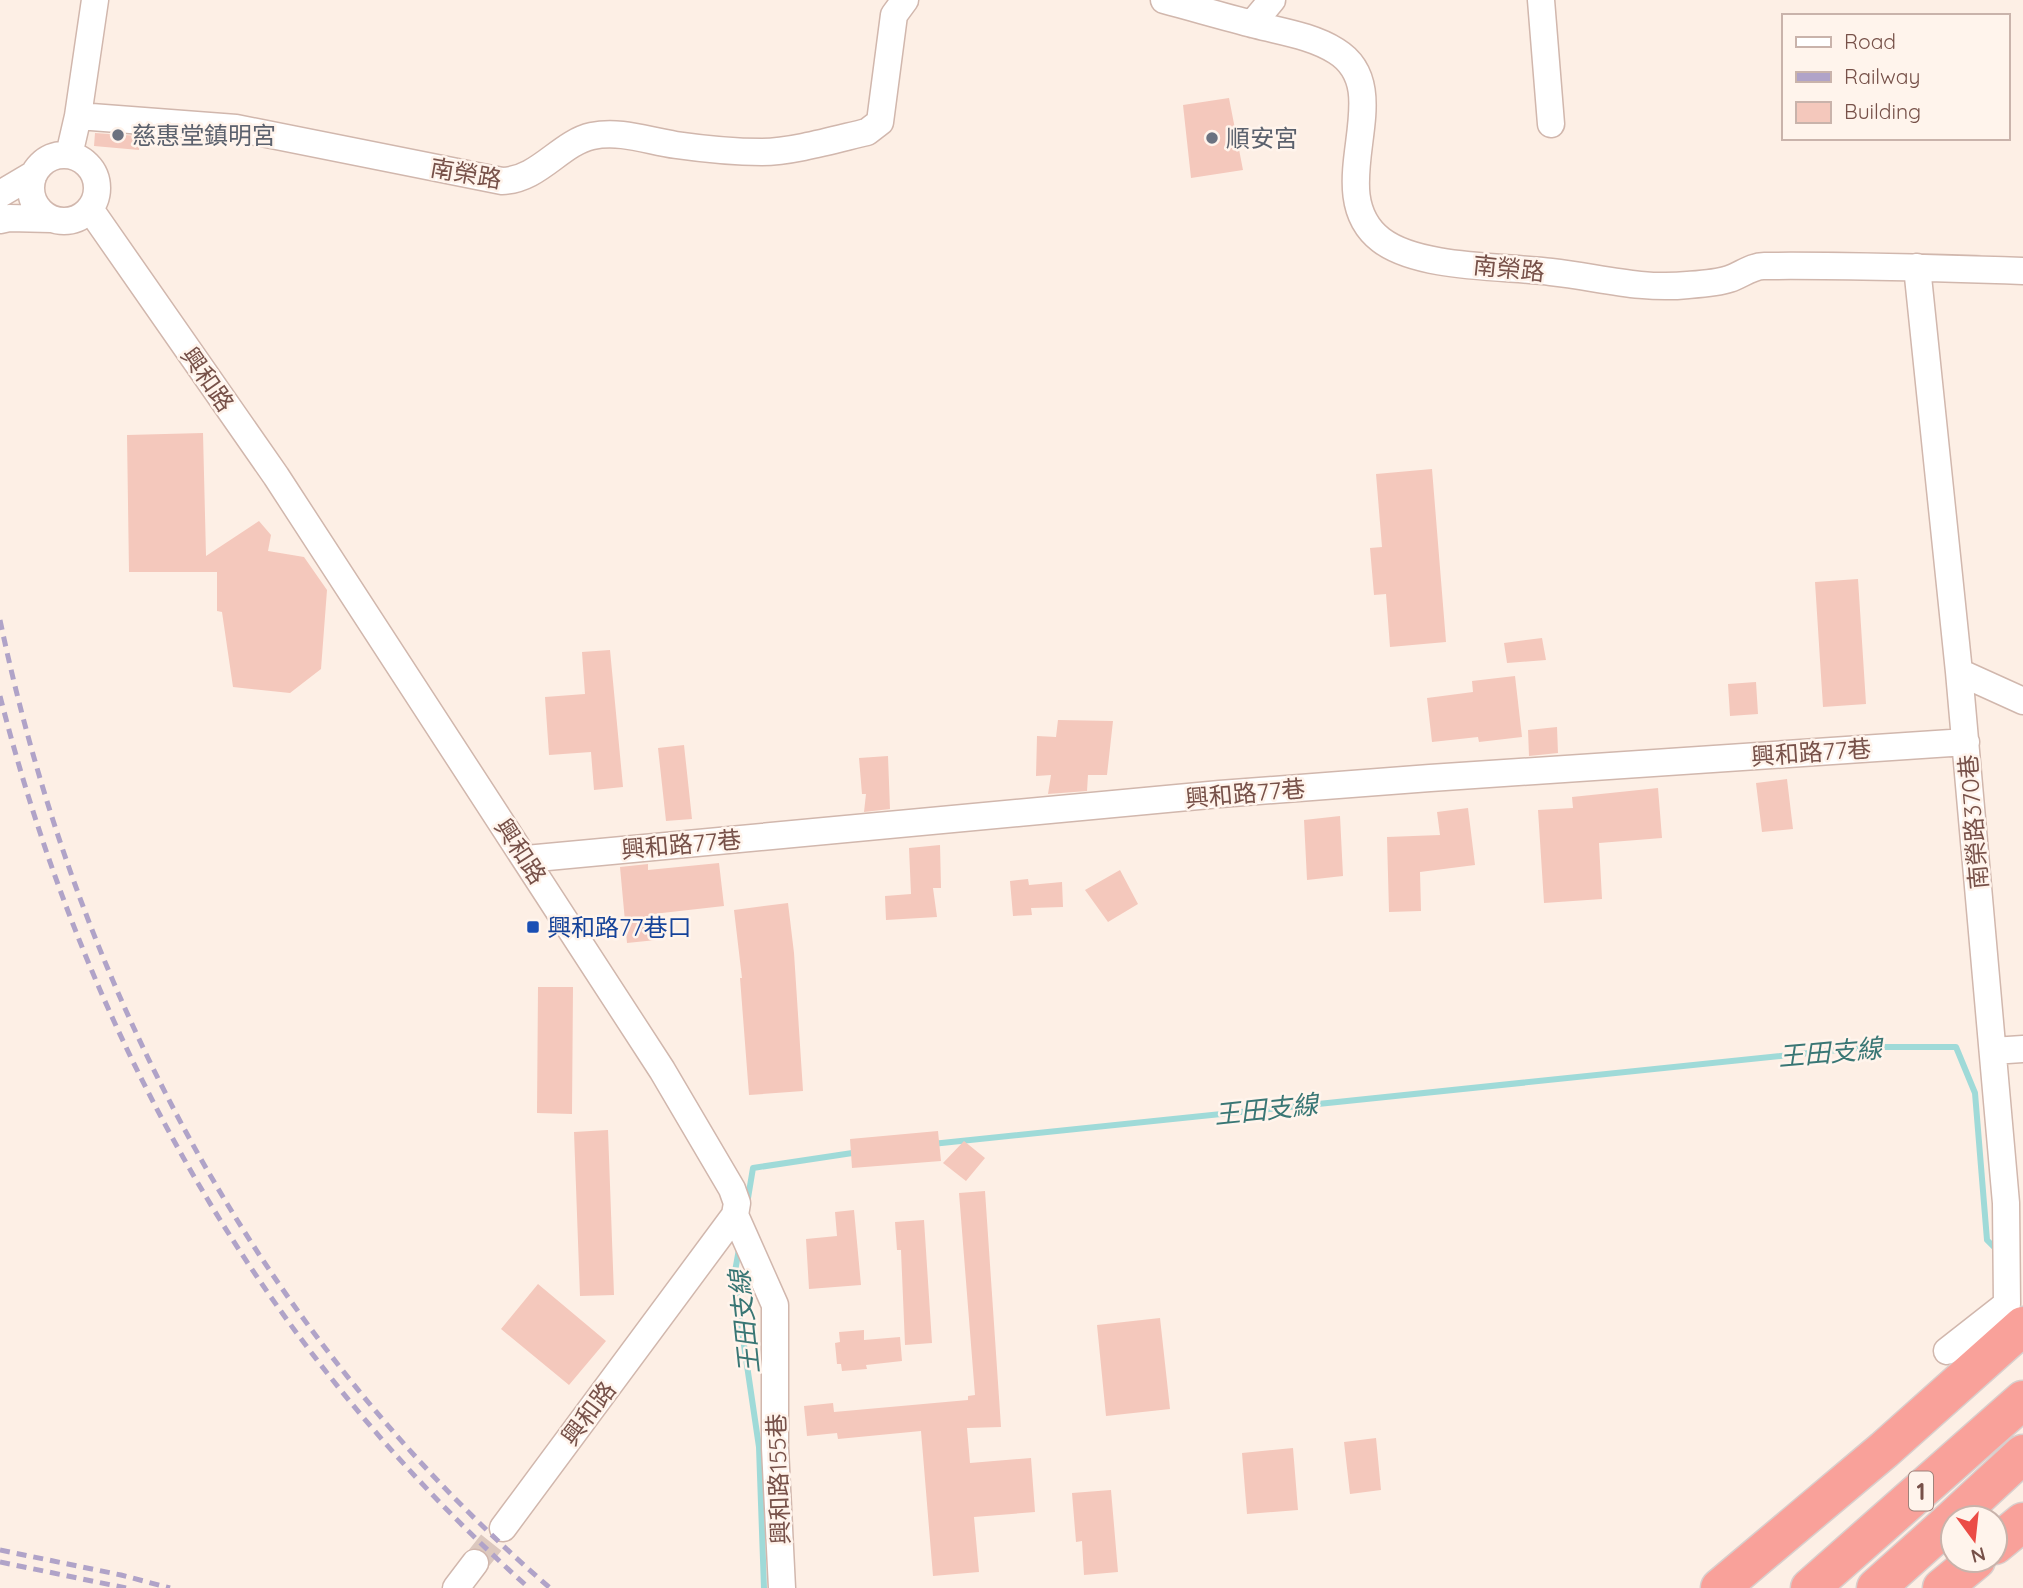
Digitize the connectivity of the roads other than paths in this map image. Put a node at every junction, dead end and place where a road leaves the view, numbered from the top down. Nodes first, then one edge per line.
1 (95, 0) edge
2 (905, 0) edge
3 (1164, 0) edge
4 (1272, 0) edge
5 (1541, 0) edge
6 (1252, 24) junction
7 (78, 116) junction
8 (1551, 124) dead end
9 (69, 155) junction
10 (34, 174) junction
11 (0, 194) edge
12 (90, 209) junction
13 (51, 219) junction
14 (0, 220) edge
15 (1917, 267) junction
16 (2023, 271) edge
17 (1959, 672) junction
18 (2023, 701) edge
19 (1966, 742) junction
20 (526, 859) junction
21 (2023, 1049) edge
22 (1993, 1051) junction
23 (735, 1216) junction
24 (2023, 1326) edge
25 (1947, 1351) dead end
26 (2023, 1400) edge
27 (2023, 1454) edge
28 (1968, 1504) edge
29 (2023, 1522) edge
30 (502, 1528) tunnel mouth
31 (1939, 1531) edge
32 (2009, 1534) edge
33 (475, 1563) tunnel mouth
34 (1959, 1574) edge
35 (456, 1588) edge
36 (782, 1588) edge
37 (1720, 1588) edge
38 (1810, 1588) edge
39 (1876, 1588) edge
40 (1942, 1588) edge

1 - 7 street
2 - 7 street, 南榮路
3 - 6 street, 南榮路
4 - 6 street
5 - 8 street
6 - 15 street, 南榮路
7 - 9 street
9 - 10 street
9 - 12 street
10 - 11 street
10 - 13 street
12 - 13 street
12 - 20 street, 興和路
13 - 14 street
15 - 16 street, 南榮路
15 - 17 street, 南榮路370巷
17 - 18 street
17 - 19 street, 南榮路370巷
19 - 20 street, 興和路77巷
19 - 22 street, 南榮路370巷
20 - 23 street, 興和路
21 - 22 street
22 - 25 street, 南榮路370巷
23 - 30 street, 興和路
23 - 36 street, 興和路155巷
24 - 37 highway
26 - 38 highway, 1
27 - 28 highway, 1
29 - 32 highway
31 - 39 highway, 1
33 - 35 street
34 - 40 highway

